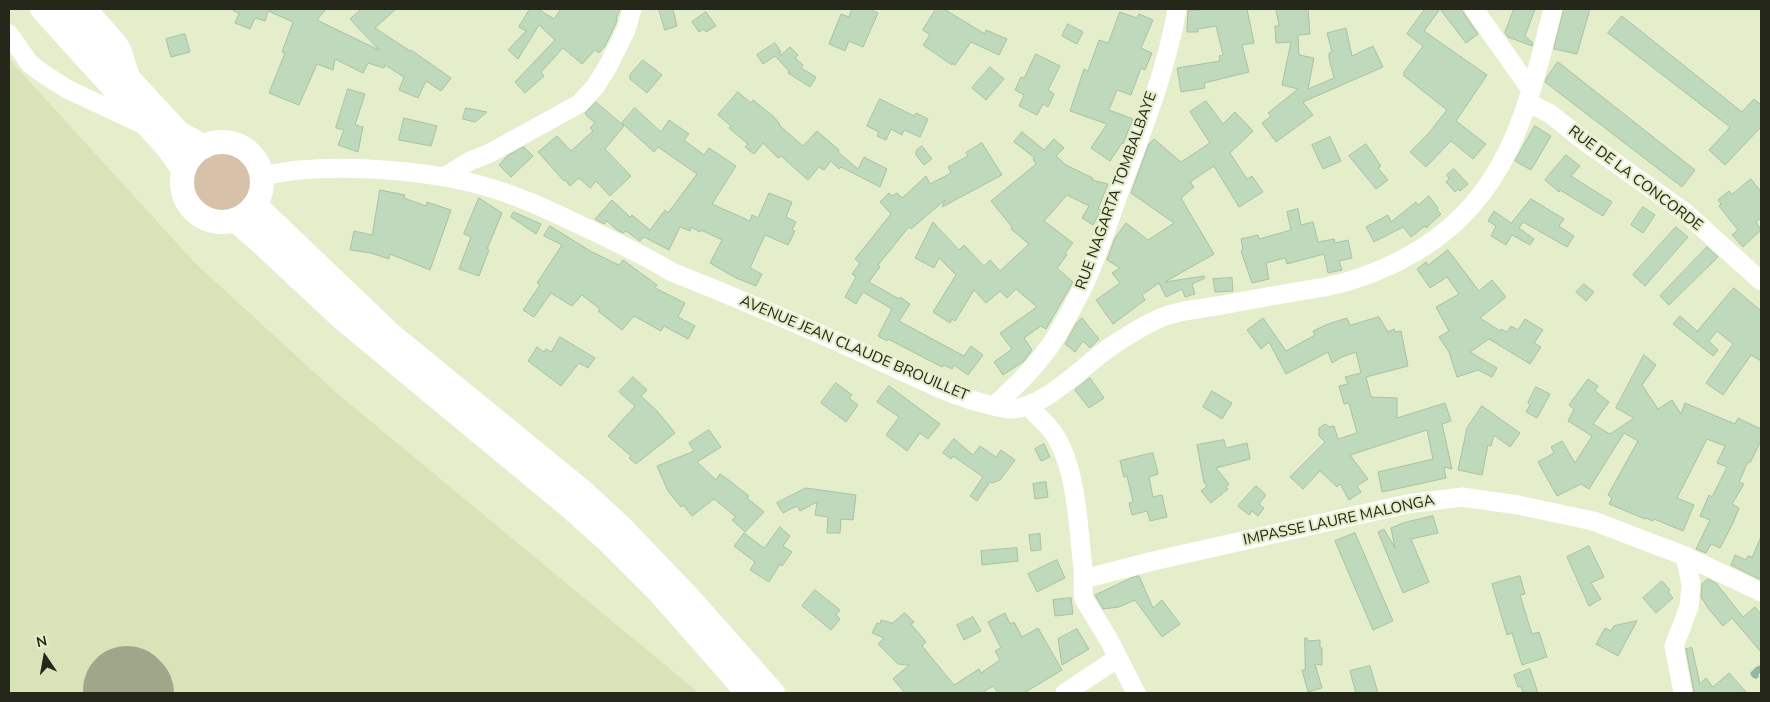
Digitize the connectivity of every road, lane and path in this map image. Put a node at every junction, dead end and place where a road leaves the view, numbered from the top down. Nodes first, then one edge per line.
1 (42, 9) edge
2 (65, 9) edge
3 (88, 9) edge
4 (632, 9) edge
5 (1177, 9) edge
6 (1474, 9) edge
7 (1553, 9) edge
8 (9, 34) edge
9 (132, 82) junction
10 (1529, 96) junction
11 (146, 126) junction
12 (204, 147) junction
13 (183, 169) junction
14 (262, 176) junction
15 (444, 177) junction
16 (255, 205) junction
17 (235, 220) junction
18 (1761, 281) edge
19 (994, 406) junction
20 (1028, 406) junction
21 (1685, 556) junction
22 (1084, 579) junction
23 (1761, 592) edge
24 (1118, 658) junction
25 (748, 693) edge
26 (773, 693) edge
27 (1065, 693) edge
28 (1136, 693) edge
29 (1683, 693) edge

1 - 11 main road
2 - 9 main road
3 - 9 street
4 - 15 street
5 - 19 street, RUE NAGARTA TOMBALBAYE
6 - 10 street
7 - 10 street, AVENUE JEAN CLAUDE BROUILLET
8 - 11 street
9 - 12 main road
10 - 18 street, RUE DE LA CONCORDE
10 - 20 street, AVENUE JEAN CLAUDE BROUILLET
11 - 13 main road
12 - 13 main road
12 - 14 main road
13 - 17 main road
14 - 15 street, AVENUE JEAN CLAUDE BROUILLET
14 - 16 main road
15 - 19 street, AVENUE JEAN CLAUDE BROUILLET
16 - 17 main road
16 - 26 main road
17 - 25 main road
19 - 20 street, AVENUE JEAN CLAUDE BROUILLET
20 - 22 street
21 - 22 street, IMPASSE LAURE MALONGA
21 - 23 street, IMPASSE LAURE MALONGA
21 - 29 street
22 - 24 street
24 - 27 street
24 - 28 street

